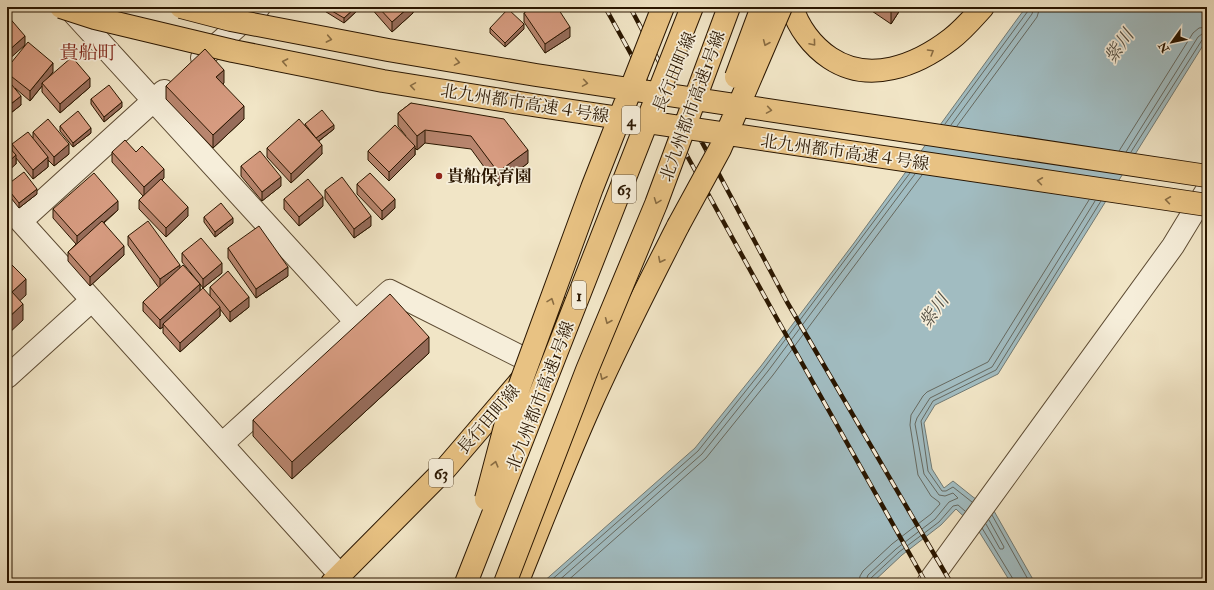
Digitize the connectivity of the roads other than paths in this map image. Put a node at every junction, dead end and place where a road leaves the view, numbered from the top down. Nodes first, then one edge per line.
1 (61, 7) edge
2 (68, 7) edge
3 (181, 7) edge
4 (259, 7) edge
5 (650, 7) edge
6 (663, 7) edge
7 (692, 7) edge
8 (701, 7) edge
9 (729, 7) edge
10 (762, 7) edge
11 (983, 7) edge
12 (789, 8) edge
13 (154, 100) junction
14 (1207, 176) edge
15 (592, 188) junction
16 (1207, 190) edge
17 (1207, 205) edge
18 (14, 214) edge
19 (678, 226) junction
20 (92, 300) junction
21 (356, 322) junction
22 (535, 364) junction
23 (7, 377) edge
24 (222, 444) junction
25 (336, 579) edge
26 (465, 583) edge
27 (505, 583) edge
28 (517, 583) edge
29 (928, 583) edge

17 -> 1 main road, 北九州都市高速４号線 / 4, bridge
2 - 13 street
3 -> 14 main road, 北九州都市高速４号線 / 4, bridge
4 - 13 street
5 - 15 main road, bridge
6 - 15 main road, bridge
7 - 26 main road, 北九州都市高速1号線 / 1, bridge
8 - 22 main road, 長行田町線 / 63
9 -> 27 main road, 北九州都市高速1号線 / 1, bridge
10 - 19 main road, bridge
12 -> 11 main road
12 -> 19 main road, bridge
13 - 18 street
13 - 21 street
26 -> 15 main road, bridge
16 - 29 street
18 - 20 street
19 -> 28 main road
20 - 23 street
20 - 24 street
21 - 22 street
21 - 24 street
22 - 25 main road, 長行田町線 / 63
24 - 25 street

